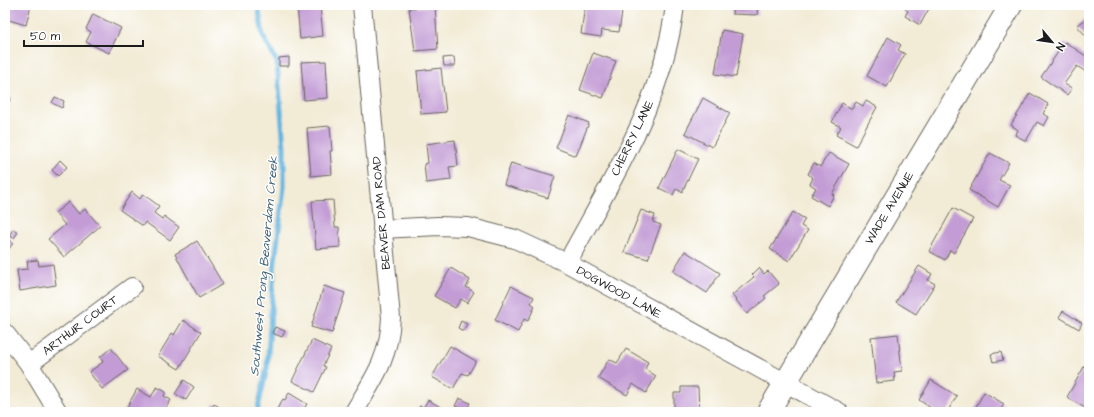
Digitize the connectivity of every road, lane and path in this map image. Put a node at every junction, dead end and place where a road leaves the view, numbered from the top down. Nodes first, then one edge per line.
1 (362, 5) edge
2 (675, 5) edge
3 (1011, 5) edge
4 (382, 229) junction
5 (567, 263) junction
6 (132, 287) dead end
7 (5, 333) edge
8 (29, 364) junction
9 (786, 383) junction
10 (58, 412) edge
11 (354, 412) edge
12 (768, 412) edge
13 (839, 412) edge

1 - 4 street, BEAVER DAM ROAD
2 - 5 street, CHERRY LANE
3 - 9 main road, WADE AVENUE
4 - 5 street, DOGWOOD LANE
4 - 11 street, BEAVER DAM ROAD
5 - 9 street, DOGWOOD LANE
6 - 8 street, ARTHUR COURT
7 - 8 street
8 - 10 street
9 - 12 main road, WADE AVENUE
9 - 13 street, DOGWOOD LANE

